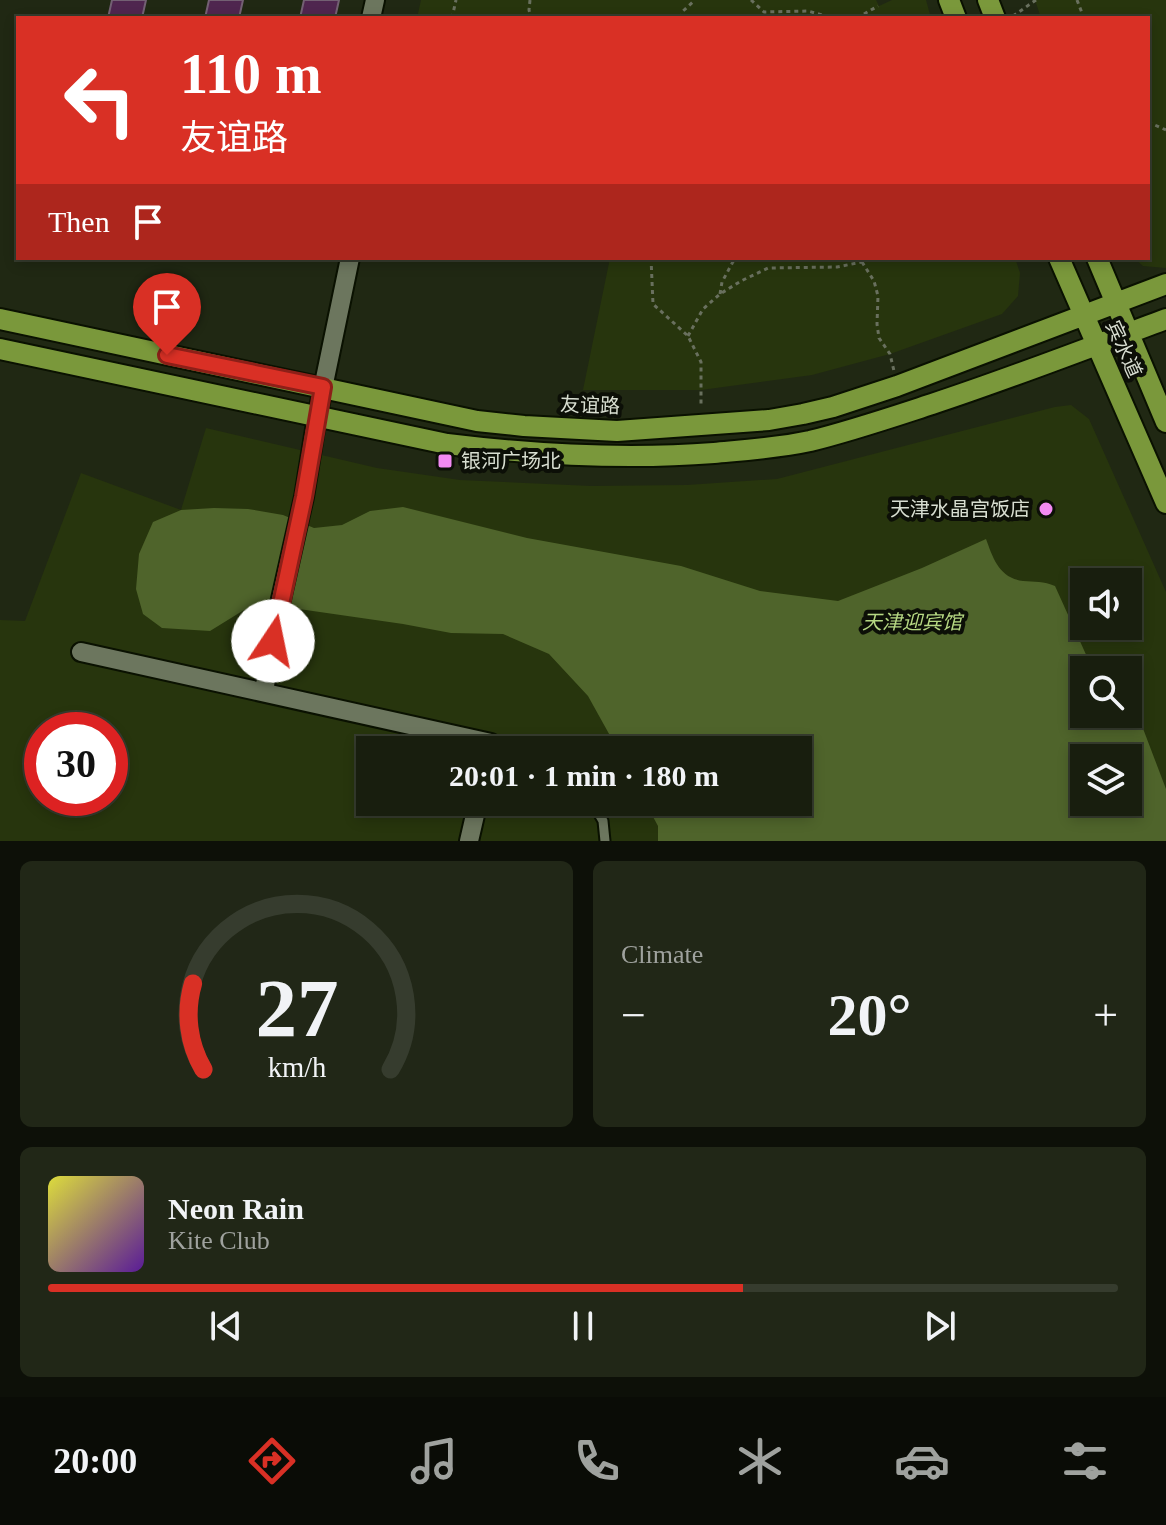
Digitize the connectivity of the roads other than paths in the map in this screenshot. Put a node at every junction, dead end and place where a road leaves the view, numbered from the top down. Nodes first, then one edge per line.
1 (350, 260) edge
2 (1060, 260) edge
3 (1098, 260) edge
4 (1166, 284) edge
5 (1116, 302) junction
6 (1083, 314) junction
7 (0, 319) edge
8 (1166, 319) edge
9 (1128, 333) junction
10 (1096, 346) junction
11 (0, 349) edge
12 (323, 387) junction
13 (317, 417) junction
14 (1166, 422) edge
15 (1166, 503) edge
16 (81, 652) dead end
17 (264, 691) junction
18 (445, 736) edge
19 (475, 816) edge
20 (600, 816) edge
21 (469, 841) edge
22 (605, 841) edge

1 - 12 street
2 - 6 main road, 宾水道
3 - 5 main road, 宾水道
4 - 5 main road, 友谊路
5 - 6 main road, 友谊路
5 - 9 main road, 宾水道
6 - 10 main road, 宾水道
6 - 12 main road, 友谊路
7 - 12 main road, 友谊路
8 - 9 main road
9 - 10 main road
9 - 14 main road, 宾水道
10 - 13 main road
10 - 15 main road, 宾水道
11 - 13 main road
12 - 13 street
13 - 17 street
16 - 17 street
17 - 18 street
19 - 21 street
20 - 22 lane

